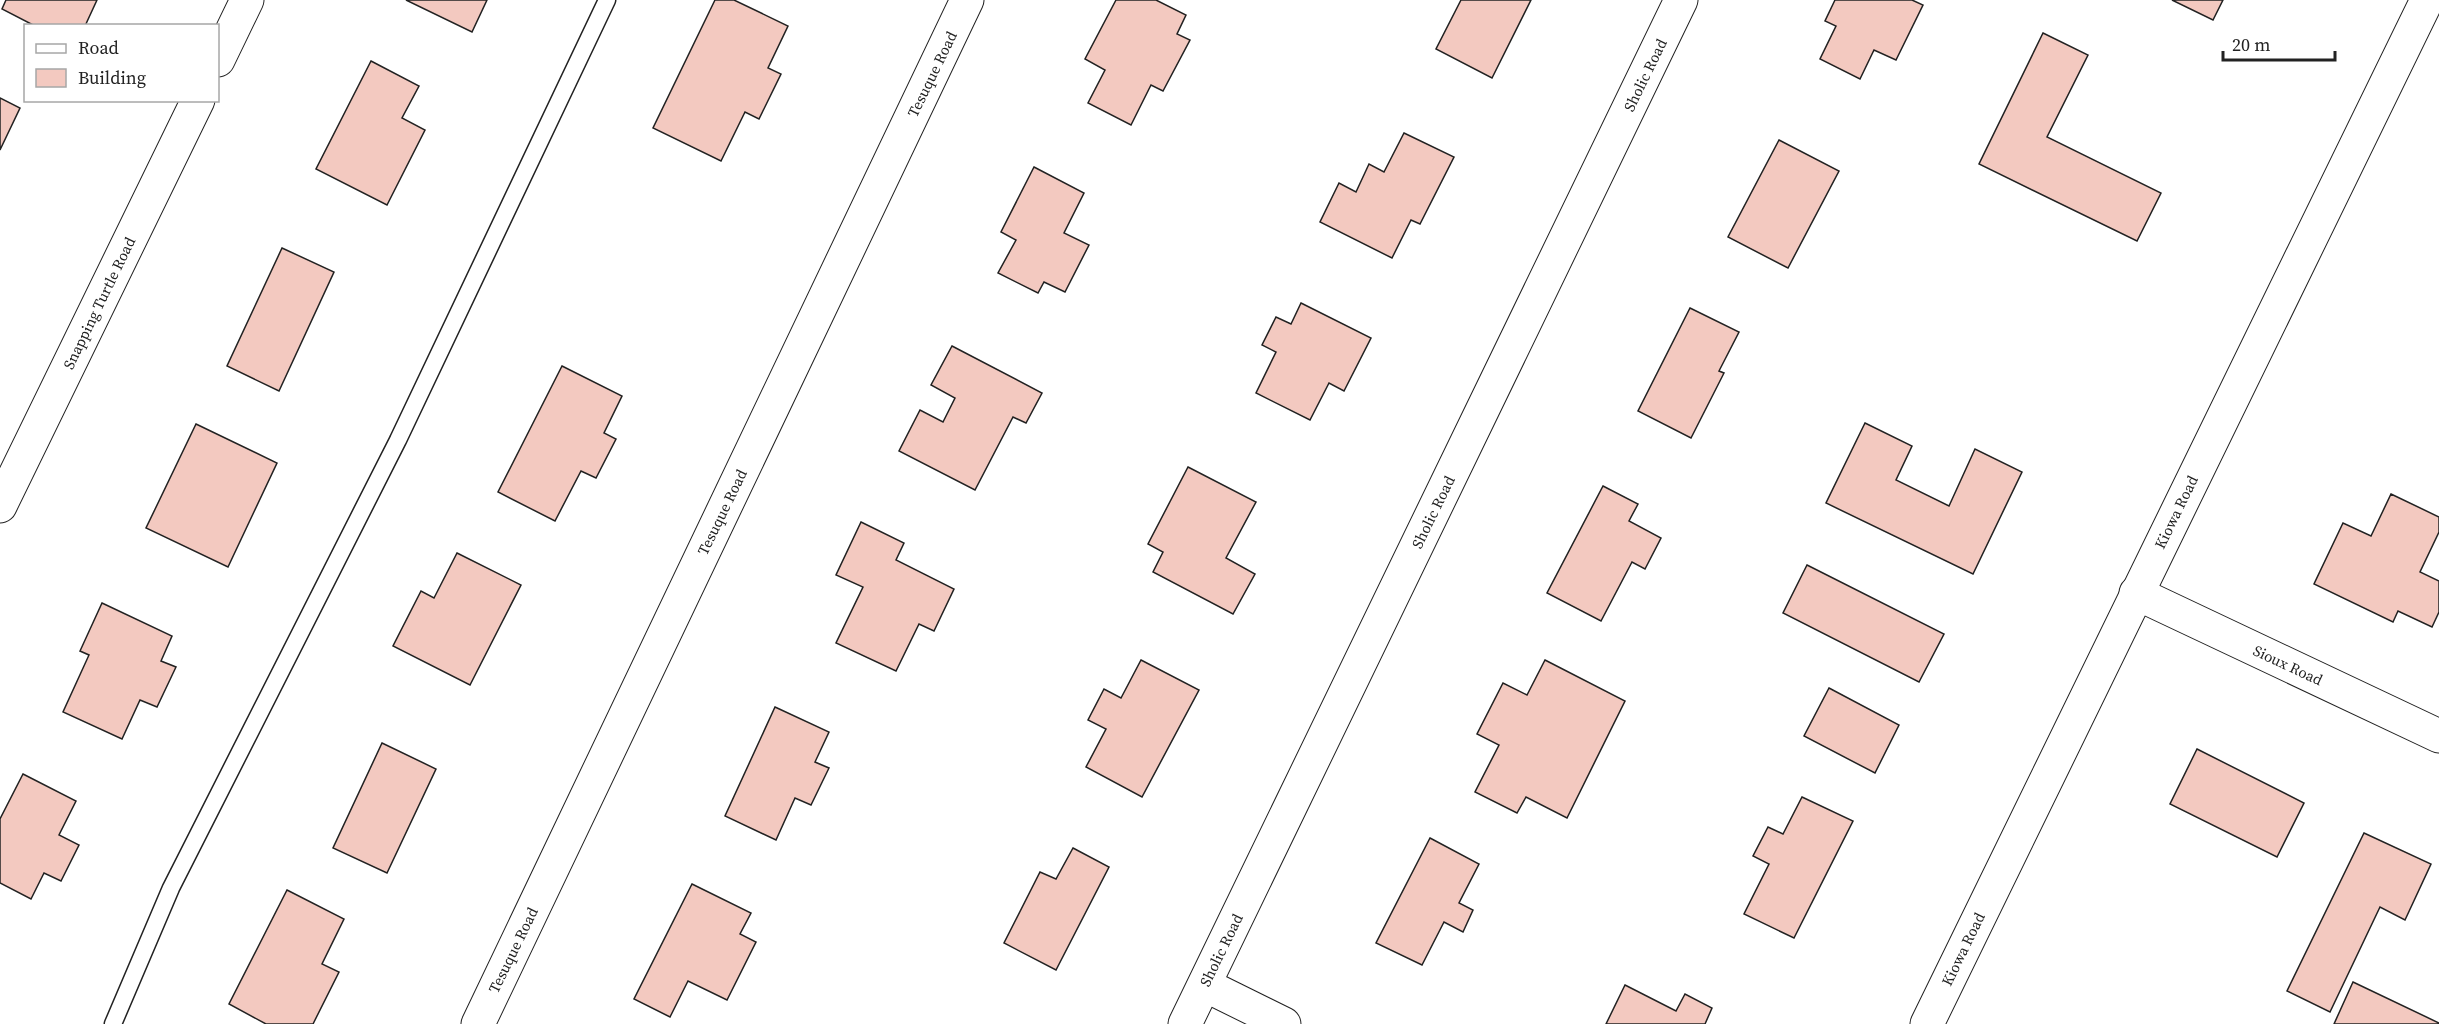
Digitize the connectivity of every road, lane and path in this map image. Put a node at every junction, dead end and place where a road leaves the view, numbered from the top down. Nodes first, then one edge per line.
1 (247, 0) edge
2 (607, 0) edge
3 (967, 0) edge
4 (1681, 0) edge
5 (2427, 0) edge
6 (219, 58) edge
7 (197, 102) edge
8 (0, 506) edge
9 (2136, 593) junction
10 (2439, 736) edge
11 (1204, 985) junction
12 (114, 1024) edge
13 (477, 1024) edge
14 (1185, 1024) edge
15 (1284, 1024) edge
16 (1927, 1024) edge

1 - 6 street
2 - 12 lane
3 - 13 street, Tesuque Road
4 - 11 street, Sholic Road
5 - 9 street, Kiowa Road
7 - 8 street, Snapping Turtle Road
9 - 10 street, Sioux Road
9 - 16 street, Kiowa Road
11 - 14 street, Sholic Road
11 - 15 street

